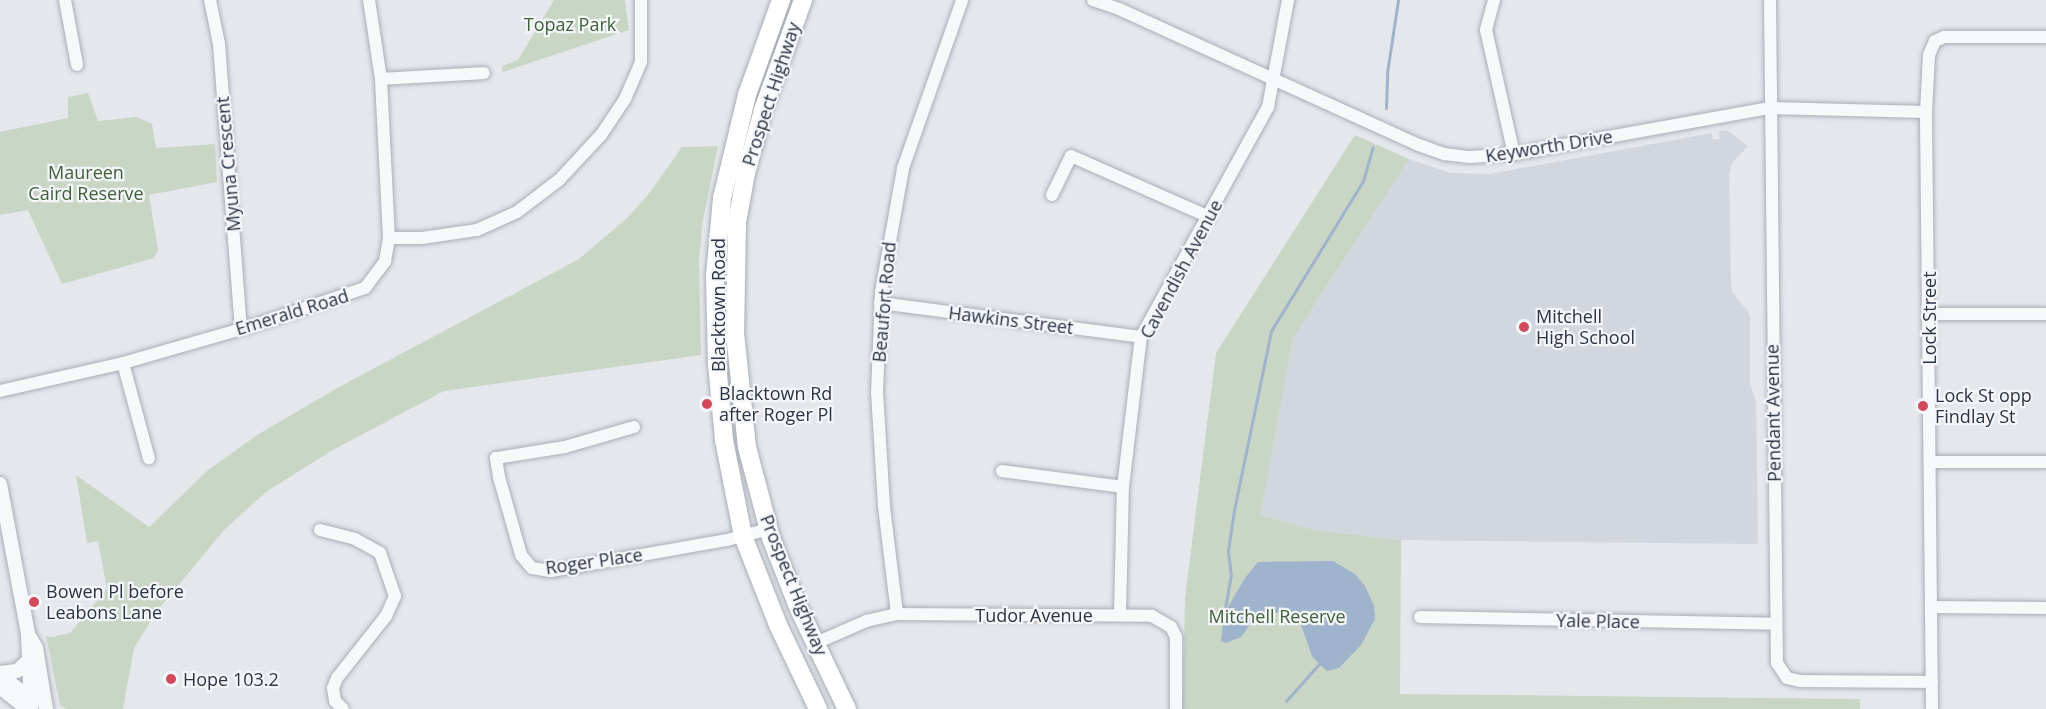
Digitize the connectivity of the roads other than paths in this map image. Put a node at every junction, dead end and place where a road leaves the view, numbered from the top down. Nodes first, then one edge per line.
1 (65, 0) edge
2 (210, 0) edge
3 (369, 0) edge
4 (641, 0) edge
5 (781, 0) edge
6 (803, 0) edge
7 (962, 0) edge
8 (1093, 0) edge
9 (1288, 0) edge
10 (1508, 0) edge
11 (1770, 0) edge
12 (1493, 2) edge
13 (1121, 4) edge
14 (2046, 37) edge
15 (77, 65) dead end
16 (484, 73) dead end
17 (1274, 79) junction
18 (381, 80) junction
19 (1770, 108) junction
20 (1926, 112) junction
21 (1514, 154) junction
22 (1052, 195) dead end
23 (1209, 217) junction
24 (389, 238) junction
25 (880, 303) junction
26 (2046, 314) edge
27 (1929, 315) junction
28 (241, 328) junction
29 (1142, 337) junction
30 (123, 363) junction
31 (0, 391) edge
32 (634, 427) dead end
33 (149, 459) dead end
34 (1932, 462) junction
35 (2046, 462) edge
36 (1002, 471) dead end
37 (0, 484) edge
38 (1123, 487) junction
39 (320, 530) dead end
40 (769, 530) junction
41 (743, 536) junction
42 (1932, 607) junction
43 (2046, 608) edge
44 (897, 614) junction
45 (1120, 615) junction
46 (1420, 617) dead end
47 (1776, 624) junction
48 (28, 634) junction
49 (816, 643) junction
50 (28, 661) junction
51 (0, 674) edge
52 (1932, 682) junction
53 (0, 687) edge
54 (29, 706) edge
55 (46, 709) edge
56 (343, 709) edge
57 (818, 709) edge
58 (847, 709) edge
59 (1176, 709) edge
60 (1932, 709) edge

1 - 15 street
2 - 28 street, Myuna Crescent
3 - 18 street, Emerald Road
4 - 24 street
5 - 41 main road, Blacktown Road
6 - 40 main road, Prospect Highway
7 - 25 street, Beaufort Road
8 - 13 street, Keyworth Drive
9 - 17 street, Cavendish Avenue
10 - 12 street
11 - 19 street, Pendant Avenue
12 - 21 street
13 - 17 street, Keyworth Drive
14 - 20 street, Lock Street
16 - 18 street
17 - 21 street, Keyworth Drive
17 - 23 street, Cavendish Avenue
18 - 24 street, Emerald Road
19 - 20 street, Keyworth Drive
19 - 21 street, Keyworth Drive
19 - 47 street, Pendant Avenue
20 - 27 street, Lock Street
22 - 23 street
23 - 29 street, Cavendish Avenue
24 - 28 street, Emerald Road
25 - 29 street, Hawkins Street
25 - 44 street, Beaufort Road
26 - 27 street
27 - 34 street, Lock Street
28 - 30 street, Emerald Road
29 - 38 street, Cavendish Avenue
30 - 31 street, Emerald Road
30 - 33 street
32 - 41 street, Roger Place
34 - 35 street
34 - 42 street, Lock Street
36 - 38 street
37 - 48 street
38 - 45 street, Cavendish Avenue
39 - 56 street
40 - 41 street, Roger Place
40 - 49 main road, Prospect Highway
41 - 57 main road, Blacktown Road
42 - 43 street
42 - 52 street, Lock Street
44 - 45 street, Tudor Avenue
44 - 49 street, Tudor Avenue
45 - 59 street, Tudor Avenue
46 - 47 street, Yale Place
47 - 52 street, Pendant Avenue
48 - 50 street
48 - 55 street
49 - 58 main road, Prospect Highway
50 - 51 street
50 - 54 street
51 - 54 street
52 - 60 street, Lock Street
53 - 54 street
54 - 55 street

